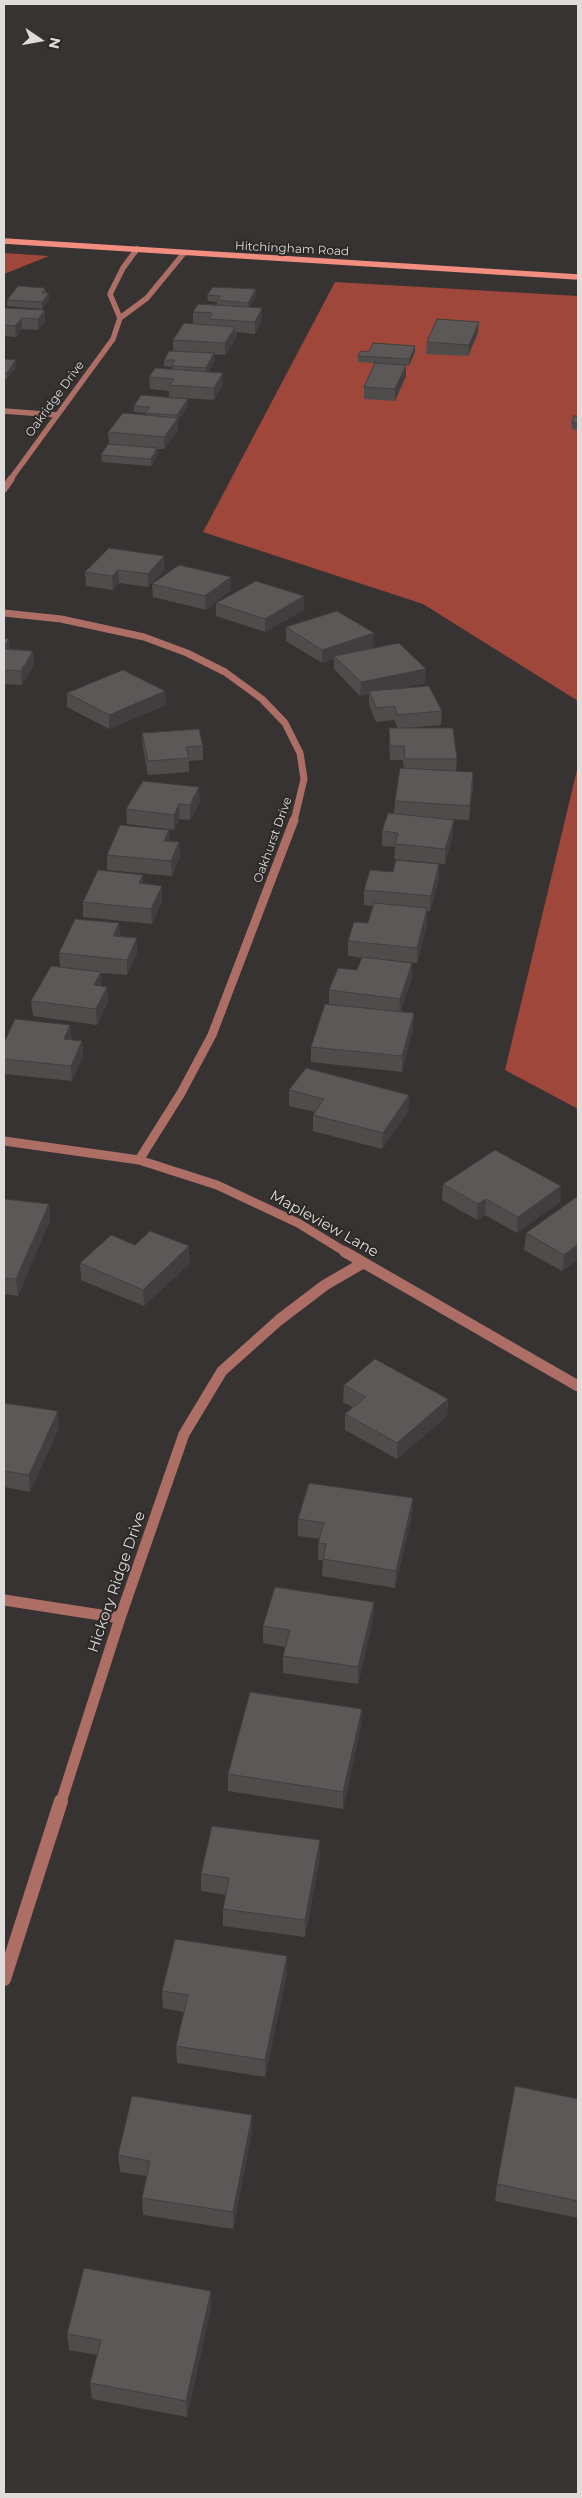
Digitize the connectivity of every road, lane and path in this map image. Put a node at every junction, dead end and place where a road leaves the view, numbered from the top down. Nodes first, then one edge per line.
1 (4, 241) edge
2 (137, 249) junction
3 (184, 253) junction
4 (578, 277) edge
5 (120, 318) junction
6 (4, 411) edge
7 (57, 415) junction
8 (4, 489) edge
9 (4, 614) edge
10 (4, 1141) edge
11 (139, 1160) junction
12 (363, 1263) junction
13 (578, 1386) edge
14 (4, 1600) edge
15 (120, 1618) junction
16 (4, 1979) edge

1 - 2 street, Hitchingham Road
2 - 3 street, Hitchingham Road
2 - 5 street
3 - 4 street, Hitchingham Road
3 - 5 street
5 - 7 street, Oakridge Drive
6 - 7 street
7 - 8 street, Oakridge Drive
9 - 11 street, Oakhurst Drive
10 - 11 street, Mapleview Lane
11 - 12 street, Mapleview Lane
12 - 13 street, Mapleview Lane
12 - 15 street, Hickory Ridge Drive
14 - 15 street
15 - 16 street, Hickory Ridge Drive

